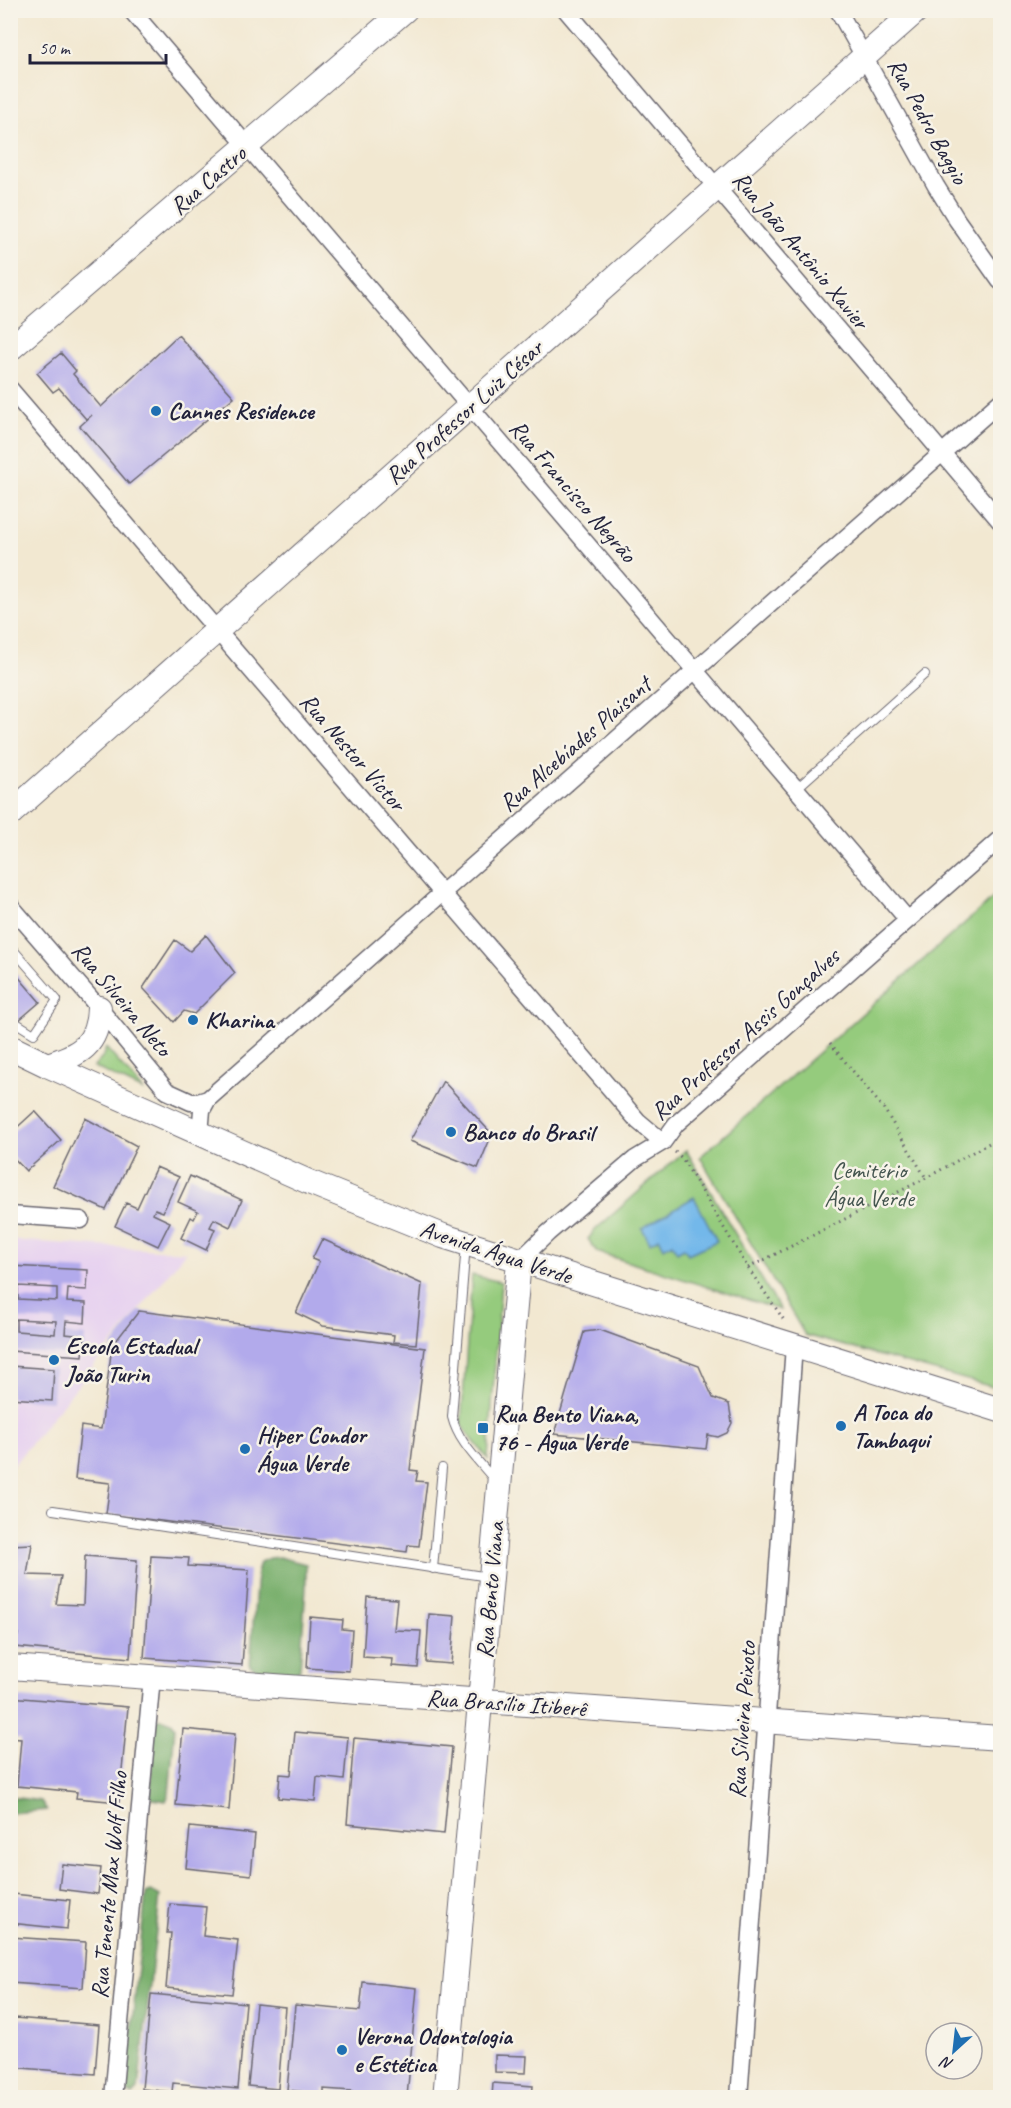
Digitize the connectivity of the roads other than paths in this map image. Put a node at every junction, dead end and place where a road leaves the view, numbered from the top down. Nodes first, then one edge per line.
1 (131, 10) edge
2 (405, 10) edge
3 (566, 10) edge
4 (838, 10) edge
5 (917, 10) edge
6 (865, 57) junction
7 (247, 146) junction
8 (717, 188) junction
9 (1000, 281) edge
10 (10, 349) edge
11 (10, 389) edge
12 (1000, 402) edge
13 (470, 407) junction
14 (943, 453) junction
15 (1000, 521) edge
16 (218, 631) junction
17 (695, 670) junction
18 (925, 674) dead end
19 (796, 789) junction
20 (10, 814) edge
21 (1000, 839) edge
22 (443, 893) junction
23 (10, 906) edge
24 (908, 920) junction
25 (10, 946) edge
26 (99, 1008) junction
27 (10, 1019) edge
28 (10, 1047) edge
29 (47, 1065) junction
30 (208, 1099) junction
31 (201, 1134) junction
32 (663, 1142) junction
33 (10, 1215) edge
34 (81, 1220) dead end
35 (466, 1244) junction
36 (519, 1261) junction
37 (794, 1346) junction
38 (1000, 1410) edge
39 (442, 1468) dead end
40 (499, 1486) junction
41 (53, 1510) dead end
42 (433, 1569) junction
43 (491, 1578) junction
44 (10, 1667) edge
45 (152, 1677) junction
46 (480, 1701) junction
47 (766, 1721) junction
48 (1000, 1738) edge
49 (113, 2097) edge
50 (445, 2097) edge
51 (739, 2097) edge

1 - 7 street, Rua Francisco Negrão
2 - 7 main road, Rua Castro
3 - 8 street, Rua João Antônio Xavier
4 - 6 street, Rua Pedro Baggio
5 - 6 main road, Rua Professor Luiz César
6 - 8 main road, Rua Professor Luiz César
6 - 9 street, Rua Pedro Baggio
7 - 10 main road, Rua Castro
7 - 13 street, Rua Francisco Negrão
8 - 13 main road, Rua Professor Luiz César
8 - 14 street, Rua João Antônio Xavier
11 - 16 street, Rua Nestor Victor
12 - 14 street, Rua Alcebíades Plaisant
13 - 16 main road, Rua Professor Luiz César
13 - 17 street, Rua Francisco Negrão
14 - 15 street, Rua João Antônio Xavier
14 - 17 street, Rua Alcebíades Plaisant
16 - 20 main road, Rua Professor Luiz César
16 - 22 street, Rua Nestor Victor
17 - 19 street, Rua Francisco Negrão
17 - 22 street, Rua Alcebíades Plaisant
18 - 19 lane
19 - 24 street, Rua Francisco Negrão
21 - 24 street, Rua Professor Assis Gonçalves
22 - 30 street, Rua Alcebíades Plaisant
22 - 32 street, Rua Nestor Victor
23 - 26 street, Rua Silveira Neto
24 - 32 street, Rua Professor Assis Gonçalves
25 - 27 lane
26 - 29 main road
26 - 30 street, Rua Silveira Neto
28 - 29 main road, Avenida Água Verde
29 - 31 main road, Avenida Água Verde
30 - 31 street
31 - 35 main road, Avenida Água Verde
32 - 36 street, Rua Professor Assis Gonçalves
33 - 34 street
35 - 36 main road, Avenida Água Verde
35 - 40 lane
36 - 37 main road, Avenida Água Verde
36 - 40 main road, Rua Bento Viana
37 - 38 main road, Avenida Água Verde
37 - 47 street, Rua Silveira Peixoto
39 - 42 lane
40 - 43 main road, Rua Bento Viana
41 - 42 lane
42 - 43 lane
43 - 46 main road, Rua Bento Viana
44 - 45 main road, Rua Brasílio Itiberê
45 - 46 main road, Rua Brasílio Itiberê
45 - 49 street, Rua Tenente Max Wolf Filho
46 - 47 main road, Rua Brasílio Itiberê
46 - 50 main road, Rua Bento Viana
47 - 48 main road, Rua Brasílio Itiberê
47 - 51 street, Rua Silveira Peixoto

